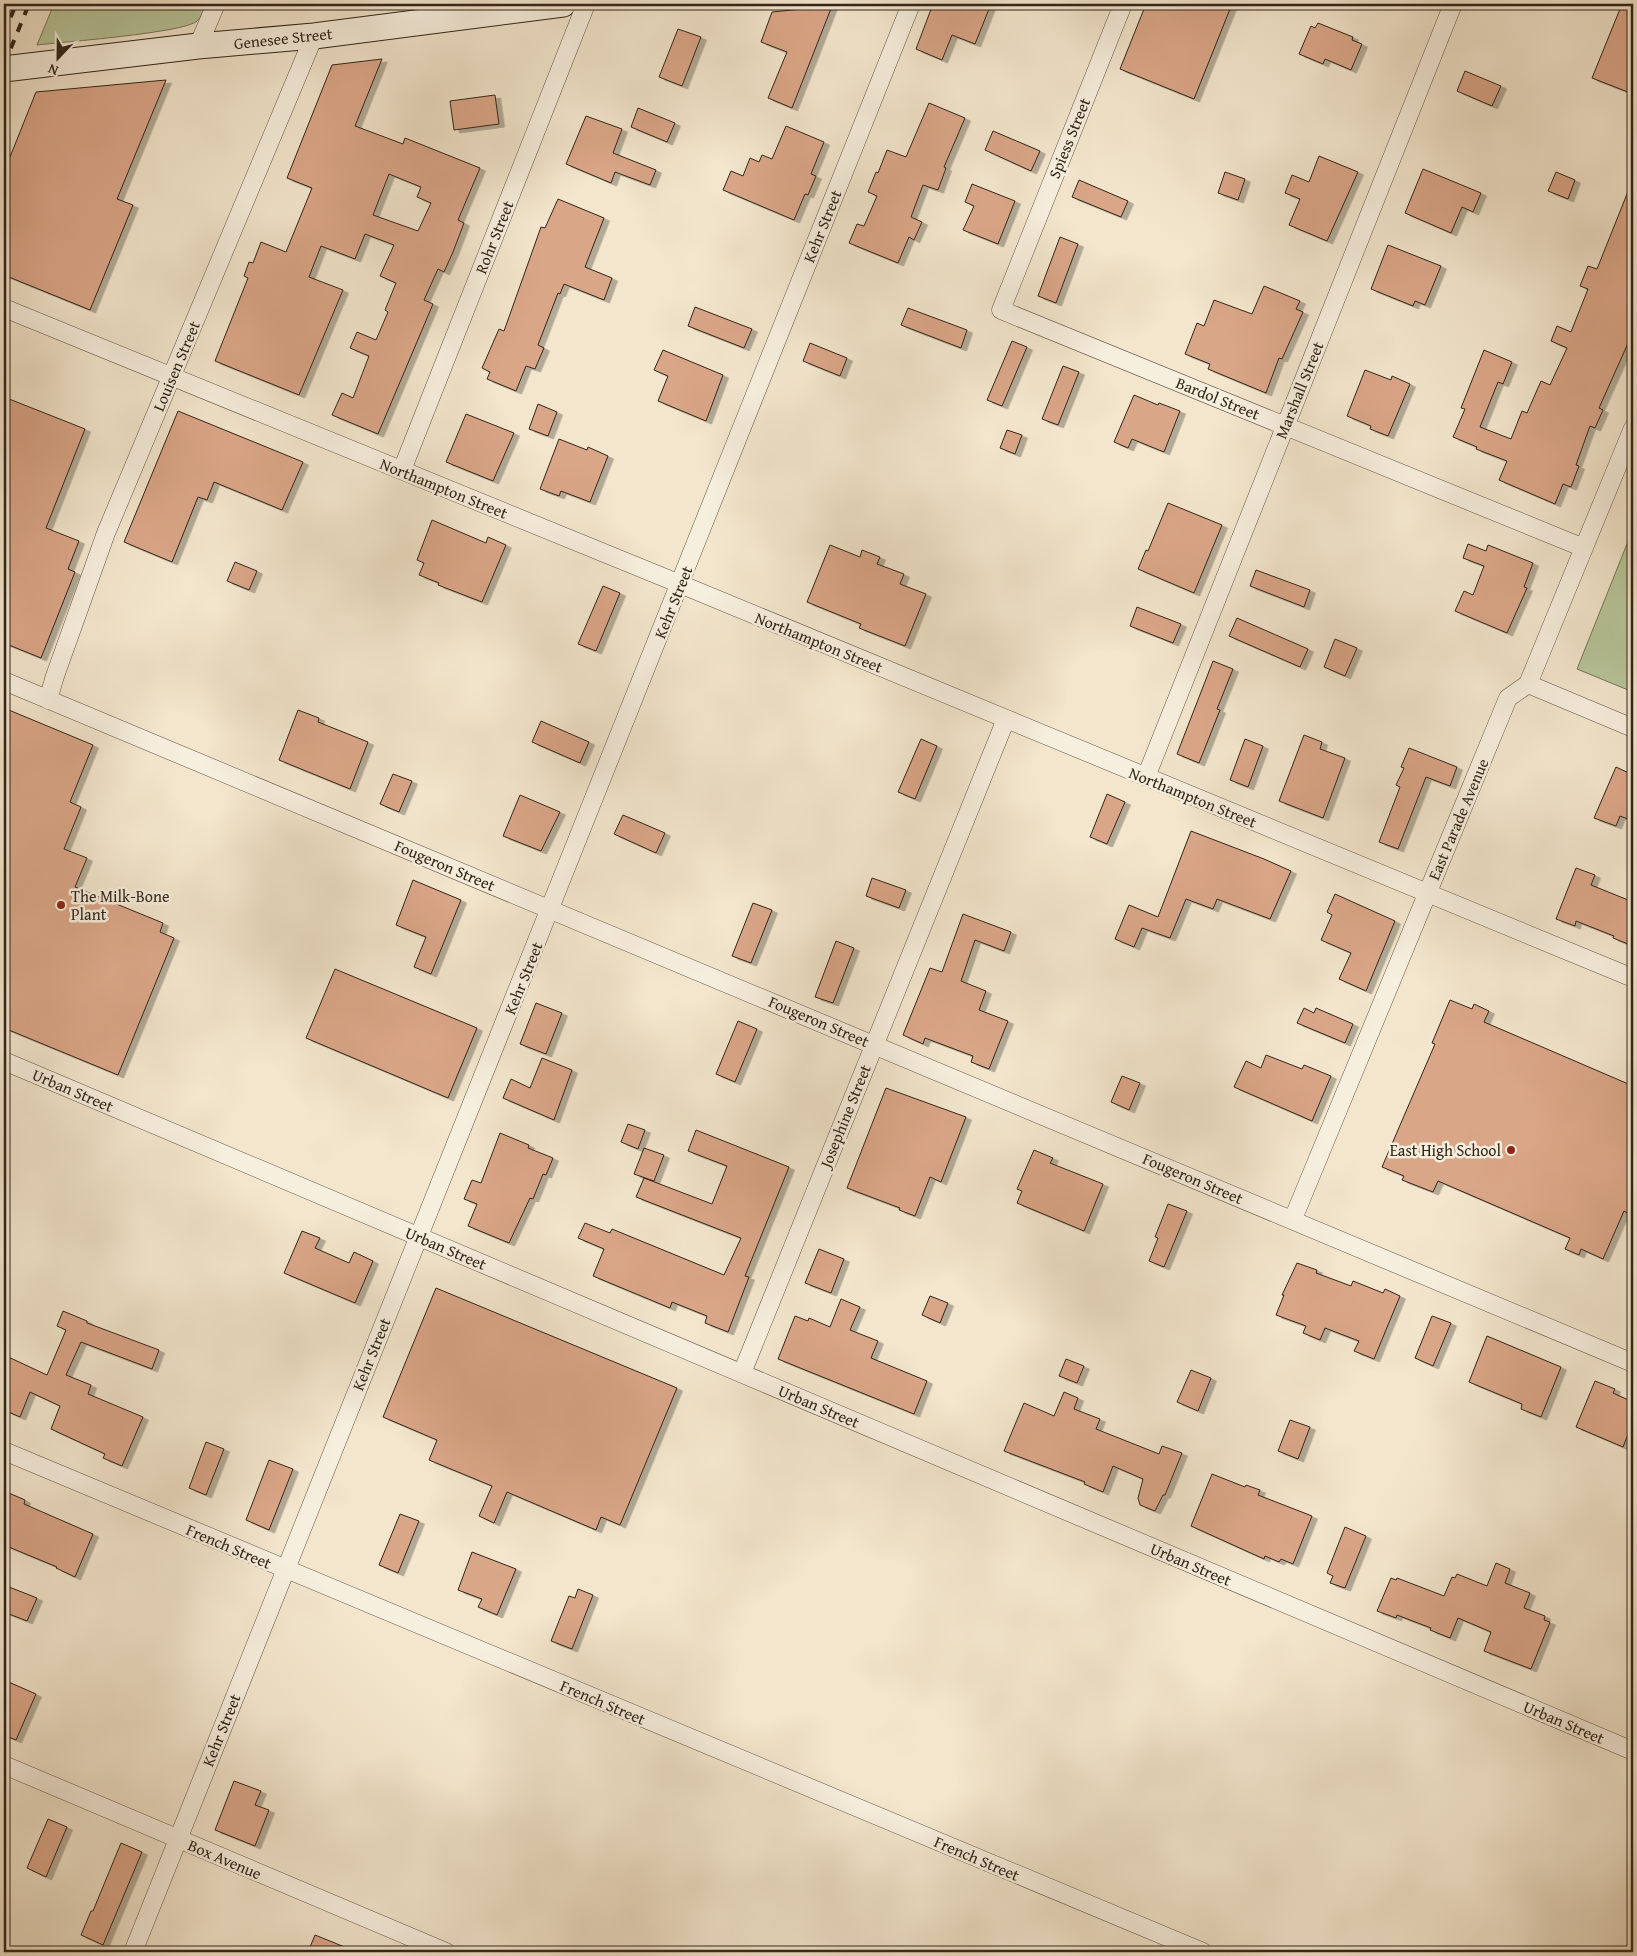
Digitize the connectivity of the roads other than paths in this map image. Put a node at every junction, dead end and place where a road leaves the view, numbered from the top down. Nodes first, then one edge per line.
1 (216, 4) edge
2 (562, 4) edge
3 (586, 4) edge
4 (911, 4) edge
5 (1123, 4) edge
6 (1453, 4) edge
7 (529, 6) edge
8 (314, 36) junction
9 (198, 46) junction
10 (4, 68) edge
11 (1016, 273) joint
12 (4, 308) edge
13 (171, 377) junction
14 (1285, 426) junction
15 (1633, 428) edge
16 (402, 470) junction
17 (1584, 548) junction
18 (680, 584) junction
19 (4, 681) edge
20 (1528, 684) junction
21 (48, 700) junction
22 (1006, 719) junction
23 (1633, 728) edge
24 (1146, 777) junction
25 (1427, 892) junction
26 (551, 910) junction
27 (1633, 978) edge
28 (874, 1044) junction
29 (4, 1061) edge
30 (1293, 1219) junction
31 (418, 1237) junction
32 (1633, 1363) edge
33 (742, 1373) junction
34 (4, 1451) edge
35 (285, 1570) junction
36 (1633, 1752) edge
37 (4, 1765) edge
38 (178, 1839) junction
39 (133, 1952) edge
40 (446, 1952) edge
41 (1203, 1952) edge

1 - 9 street
2 - 7 main road, Genesee Street
3 - 16 street, Rohr Street
4 - 18 street, Kehr Street
5 - 11 street, Spiess Street
6 - 14 street, Marshall Street
7 - 8 main road, Genesee Street
8 - 9 main road, Genesee Street
8 - 13 street, Louisen Street
9 - 10 main road, Genesee Street
11 - 14 street, Bardol Street
12 - 13 street, Northampton Street
13 - 16 street, Northampton Street
13 - 21 street, Louisen Street
14 - 17 street, Bardol Street
14 - 24 street, Marshall Street
15 - 17 street
16 - 18 street, Northampton Street
17 - 20 street
18 - 22 street, Northampton Street
18 - 26 street, Kehr Street
19 - 21 street, Fougeron Street
20 - 23 street
20 - 25 street, East Parade Avenue
21 - 26 street, Fougeron Street
22 - 24 street, Northampton Street
22 - 28 street, Josephine Street
24 - 25 street, Northampton Street
25 - 27 street, Northampton Street
25 - 30 street, East Parade Avenue
26 - 28 street, Fougeron Street
26 - 31 street, Kehr Street
28 - 30 street, Fougeron Street
28 - 33 street, Josephine Street
29 - 31 street, Urban Street
30 - 32 street, Fougeron Street
31 - 33 street, Urban Street
31 - 35 street, Kehr Street
33 - 36 street, Urban Street
34 - 35 street, French Street
35 - 38 street, Kehr Street
35 - 41 street, French Street
37 - 38 street, Box Avenue
38 - 39 street, Kehr Street
38 - 40 street, Box Avenue

